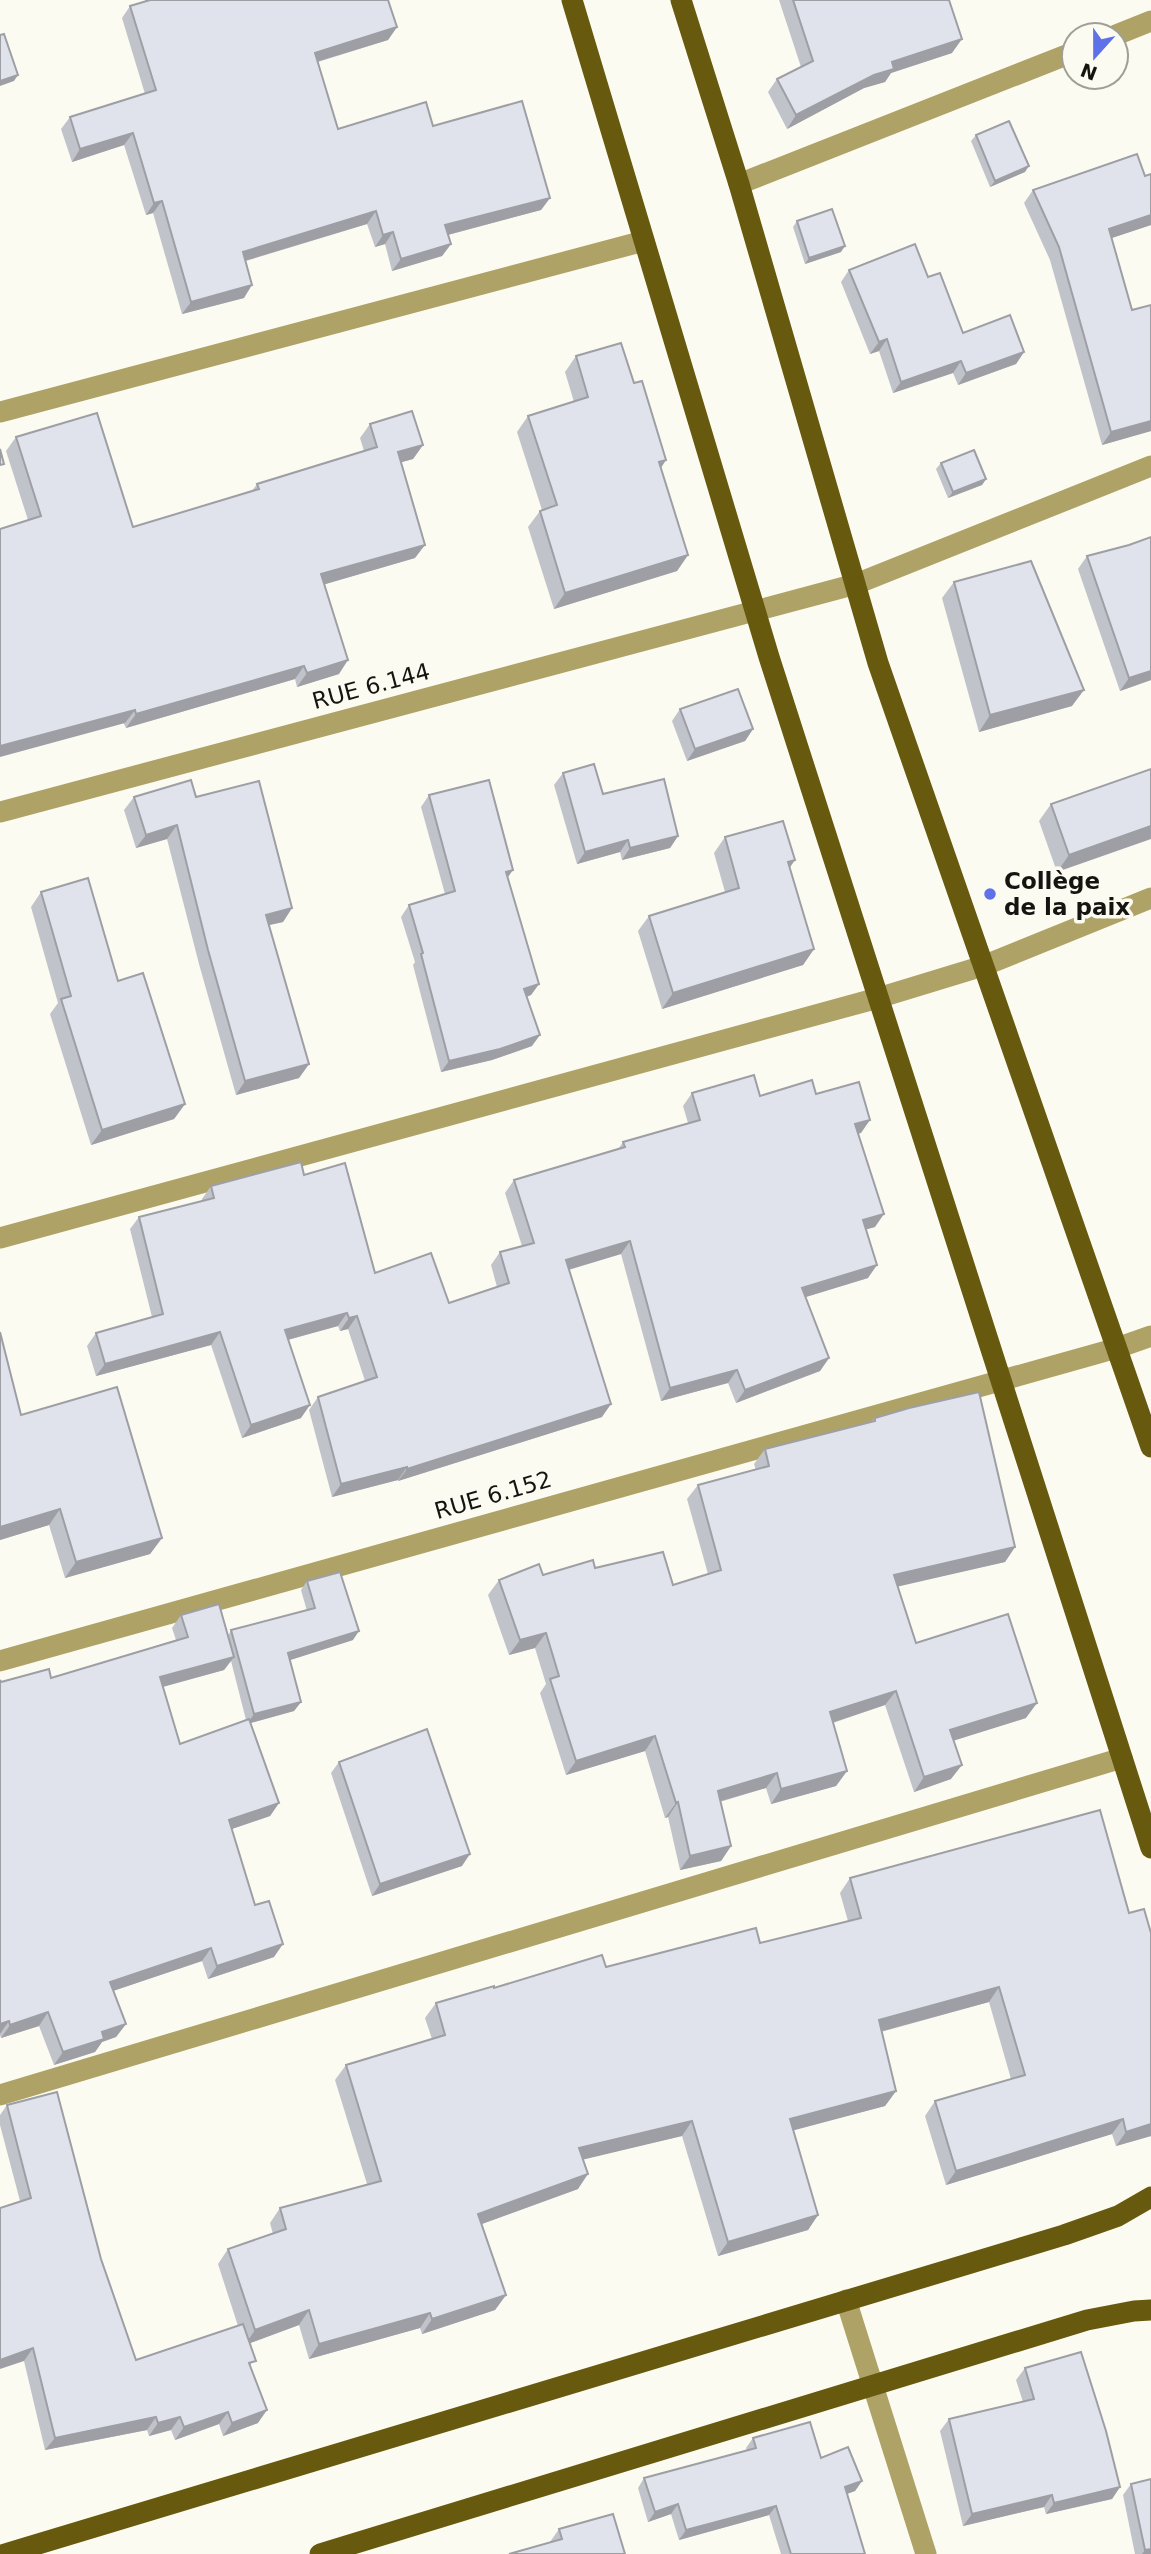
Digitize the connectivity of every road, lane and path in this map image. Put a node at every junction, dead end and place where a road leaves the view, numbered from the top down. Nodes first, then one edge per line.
1 (572, 0) edge
2 (681, 0) edge
3 (1151, 21) edge
4 (1130, 29) edge
5 (1060, 58) edge
6 (739, 184) junction
7 (644, 241) junction
8 (0, 412) edge
9 (1151, 466) edge
10 (856, 584) junction
11 (756, 610) junction
12 (0, 812) edge
13 (1151, 898) edge
14 (984, 966) junction
15 (878, 998) junction
16 (0, 1238) edge
17 (1151, 1336) edge
18 (1117, 1348) junction
19 (1001, 1379) junction
20 (1151, 1447) edge
21 (0, 1661) edge
22 (1122, 1758) junction
23 (1151, 1848) edge
24 (0, 2095) edge
25 (1151, 2197) edge
26 (846, 2300) junction
27 (1151, 2310) edge
28 (873, 2385) junction
29 (5, 2554) edge
30 (320, 2554) edge
31 (926, 2554) edge

1 - 7 main road
2 - 6 main road
3 - 4 street
5 - 6 street
6 - 10 main road
7 - 8 street
7 - 11 main road
9 - 10 street, RUE 6.144
10 - 11 street, RUE 6.144
10 - 14 main road
11 - 12 street, RUE 6.144
11 - 15 main road
13 - 14 street
14 - 15 street
14 - 18 main road
15 - 16 street
15 - 19 main road
17 - 18 street, RUE 6.152
18 - 19 street, RUE 6.152
18 - 20 main road
19 - 21 street, RUE 6.152
19 - 22 main road
22 - 23 main road
22 - 24 street
25 - 26 main road
26 - 28 street
26 - 29 main road
27 - 28 main road
28 - 30 main road
28 - 31 street

